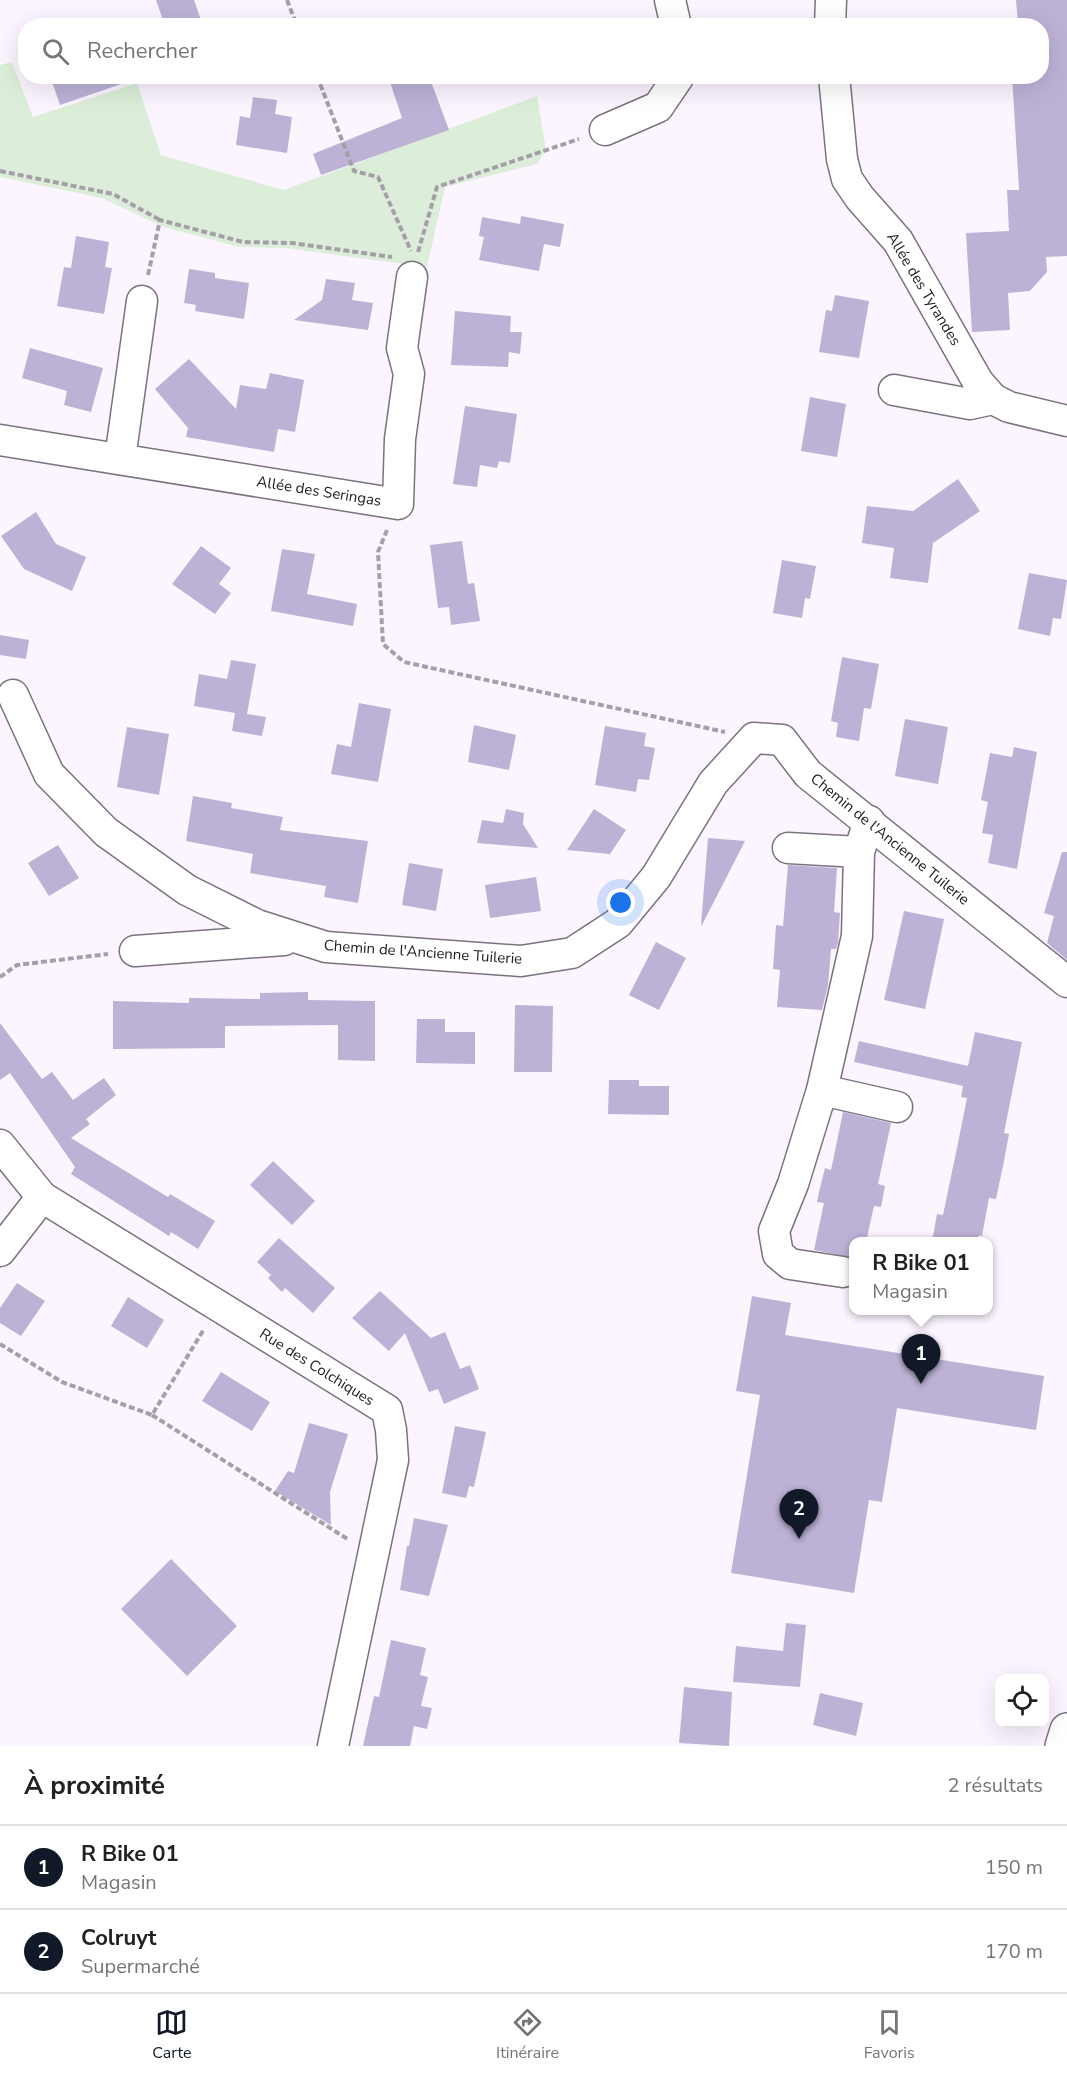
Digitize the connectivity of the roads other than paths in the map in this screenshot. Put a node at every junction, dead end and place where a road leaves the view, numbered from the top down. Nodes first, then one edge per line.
1 (670, 0) edge
2 (831, 0) edge
3 (674, 18) edge
4 (830, 18) edge
5 (674, 84) edge
6 (835, 84) edge
7 (605, 130) road end
8 (408, 268) road end
9 (142, 301) road end
10 (894, 390) dead end
11 (993, 399) junction
12 (1067, 421) edge
13 (0, 440) edge
14 (120, 459) junction
15 (13, 695) dead end
16 (869, 820) junction
17 (788, 848) dead end
18 (859, 852) junction
19 (299, 938) junction
20 (135, 951) road end
21 (1067, 982) edge
22 (822, 1090) junction
23 (897, 1107) dead end
24 (0, 1146) edge
25 (42, 1197) junction
26 (0, 1251) edge
27 (843, 1272) dead end
28 (1067, 1730) edge
29 (333, 1746) edge
30 (1062, 1746) edge

1 - 3 street
2 - 4 street
5 - 7 street
6 - 11 street, Allée des Tyrandes
8 - 14 street, Allée des Seringas
9 - 14 street
10 - 11 street
11 - 12 street
13 - 14 street, Allée des Seringas
15 - 19 street, Chemin de l'Ancienne Tuilerie
16 - 18 street
16 - 19 street, Chemin de l'Ancienne Tuilerie
16 - 21 street, Chemin de l'Ancienne Tuilerie
17 - 18 street
18 - 22 street
19 - 20 street
22 - 23 street
22 - 27 street
24 - 25 street, Rue des Colchiques
25 - 26 street
25 - 29 street, Rue des Colchiques
28 - 30 main road

